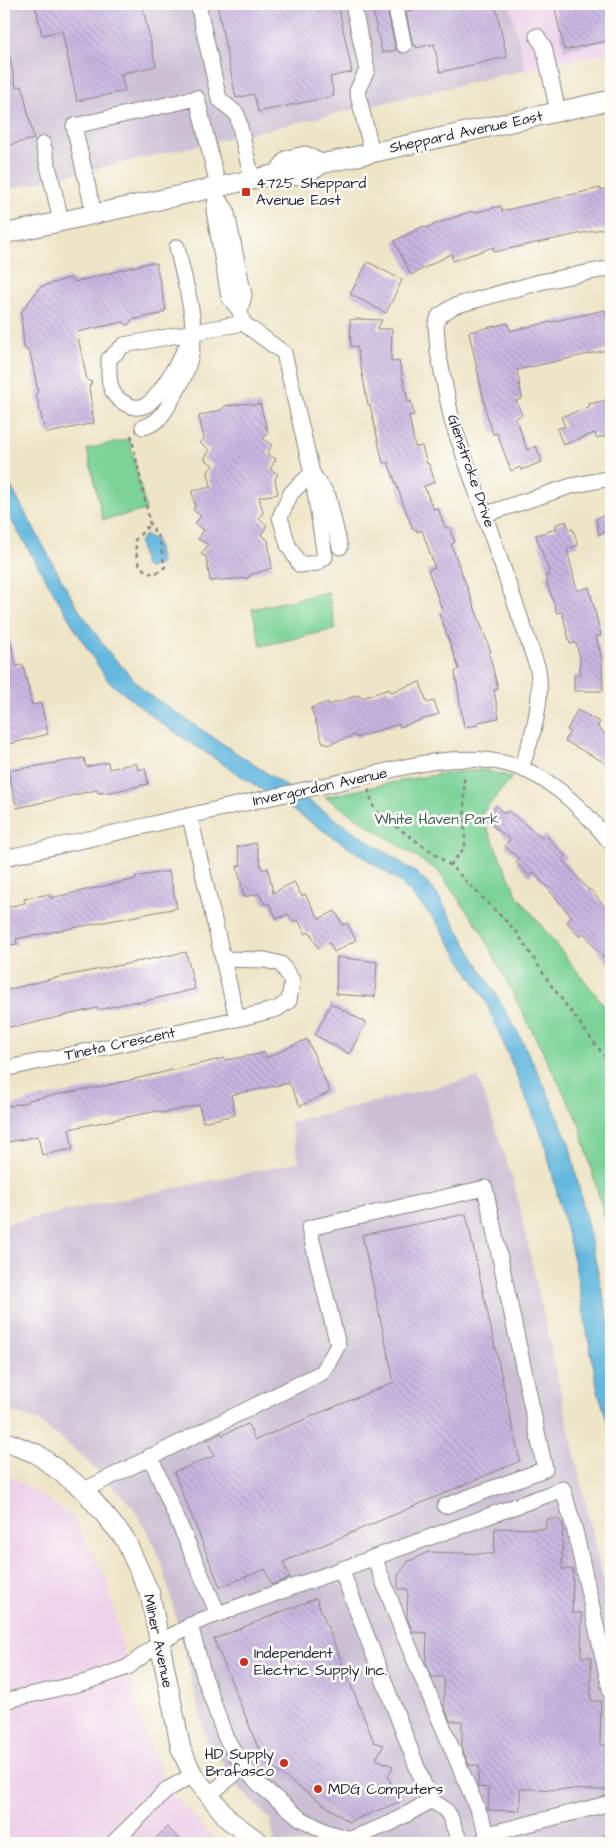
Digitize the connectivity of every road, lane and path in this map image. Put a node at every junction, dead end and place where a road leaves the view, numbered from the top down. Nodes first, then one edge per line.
1 (198, 4) edge
2 (353, 4) edge
3 (395, 4) edge
4 (537, 36) dead end
5 (404, 45) dead end
6 (611, 100) edge
7 (558, 112) junction
8 (43, 144) dead end
9 (372, 152) junction
10 (252, 179) junction
11 (217, 192) junction
12 (94, 214) junction
13 (61, 221) junction
14 (4, 234) edge
15 (177, 247) dead end
16 (611, 268) edge
17 (242, 317) junction
18 (195, 332) junction
19 (136, 429) joint
20 (312, 473) junction
21 (611, 478) edge
22 (486, 514) junction
23 (150, 524) junction
24 (340, 547) dead end
25 (464, 759) junction
26 (522, 768) junction
27 (366, 777) junction
28 (190, 817) junction
29 (611, 843) edge
30 (4, 858) edge
31 (450, 865) junction
32 (223, 959) junction
33 (237, 1019) junction
34 (611, 1065) edge
35 (4, 1069) edge
36 (4, 1441) edge
37 (150, 1456) junction
38 (84, 1490) junction
39 (445, 1506) dead end
40 (374, 1557) junction
41 (341, 1569) junction
42 (218, 1614) junction
43 (190, 1625) junction
44 (160, 1642) junction
45 (611, 1693) edge
46 (4, 1701) edge
47 (243, 1767) junction
48 (193, 1775) junction
49 (209, 1795) junction
50 (430, 1802) junction
51 (611, 1803) edge
52 (485, 1839) edge
53 (113, 1843) edge
54 (260, 1843) edge
55 (462, 1843) edge

1 - 10 street
2 - 9 street
3 - 5 street
4 - 7 street
6 - 7 main road, Sheppard Avenue East
7 - 9 main road, Sheppard Avenue East
8 - 13 street
9 - 10 main road, Sheppard Avenue East
10 - 11 main road, Sheppard Avenue East
11 - 12 main road, Sheppard Avenue East
11 - 12 street
11 - 17 street
12 - 13 main road, Sheppard Avenue East
13 - 14 main road, Sheppard Avenue East
15 - 18 street
16 - 22 street, Glenstroke Drive
17 - 18 street
17 - 20 street
18 - 18 street
18 - 19 street
19 - 23 path
20 - 20 street
20 - 24 street
21 - 22 street
22 - 26 street, Glenstroke Drive
23 - 23 path
25 - 26 street, Invergordon Avenue
25 - 27 street, Invergordon Avenue
25 - 31 path
26 - 29 street, Invergordon Avenue
27 - 28 street, Invergordon Avenue
27 - 31 path
28 - 30 street, Invergordon Avenue
28 - 32 street
31 - 34 path
32 - 33 street
32 - 33 street, Tineta Crescent
33 - 35 street, Tineta Crescent
36 - 38 main road, Milner Avenue
37 - 38 street
37 - 39 street
37 - 42 street
38 - 44 main road, Milner Avenue
40 - 41 street
40 - 45 street
40 - 52 street
41 - 42 street
41 - 50 street
42 - 43 street
43 - 44 street
43 - 47 street
44 - 46 street
44 - 48 main road, Milner Avenue
47 - 49 street
47 - 50 street
48 - 49 main road, Milner Avenue
48 - 53 street
49 - 54 main road, Milner Avenue
50 - 55 street
51 - 52 street

